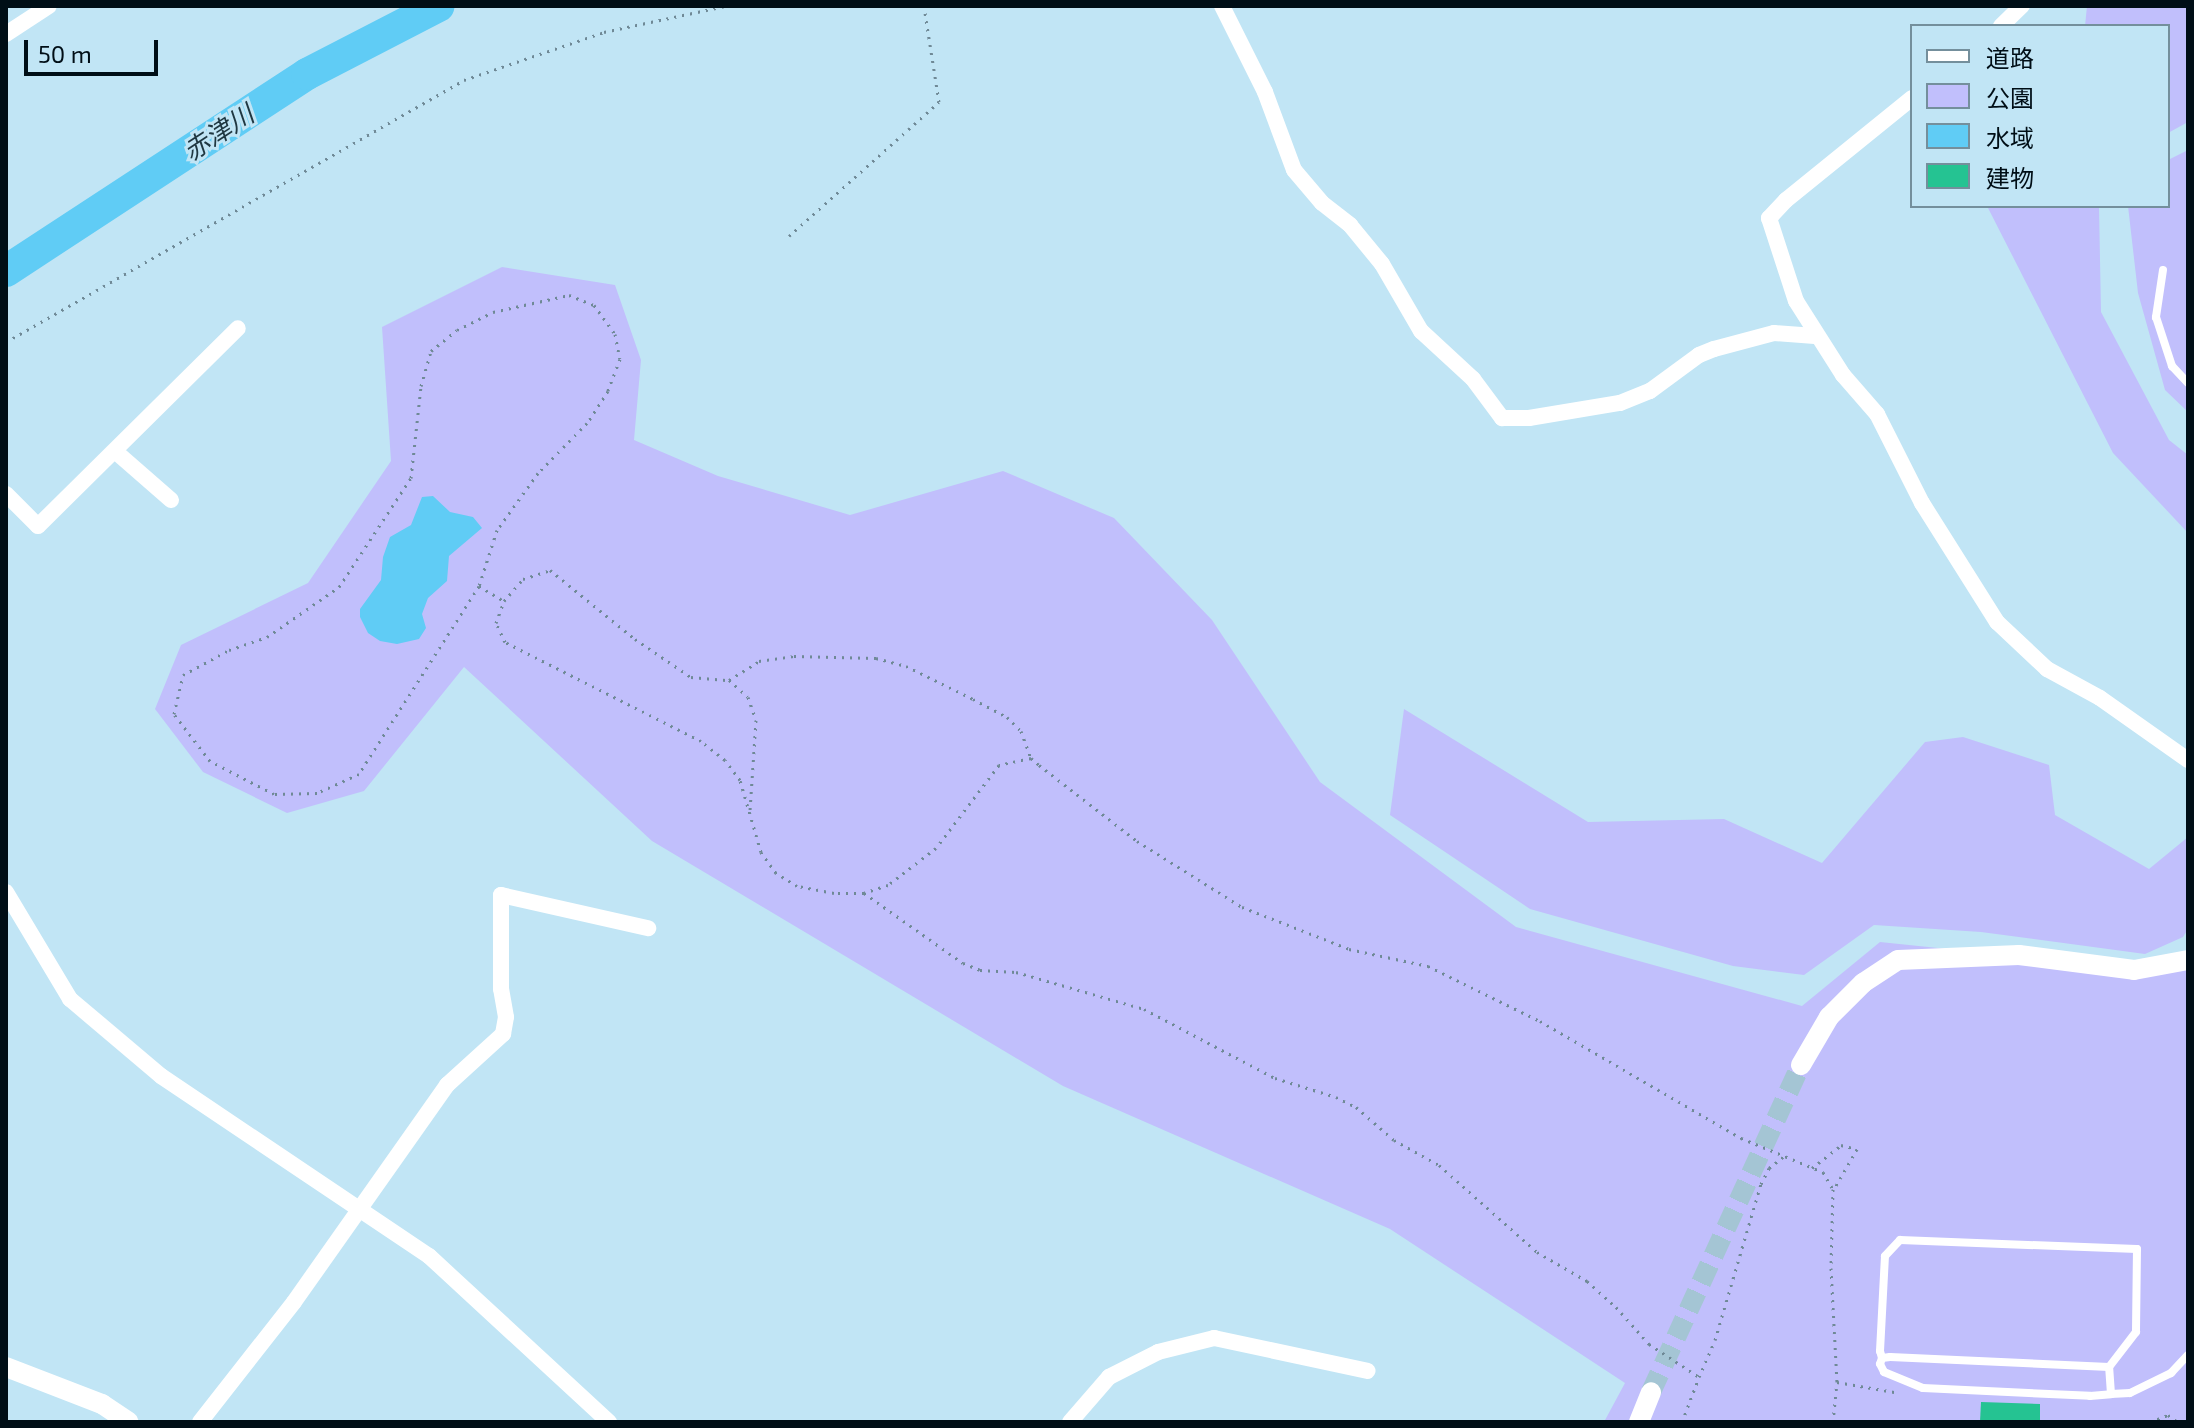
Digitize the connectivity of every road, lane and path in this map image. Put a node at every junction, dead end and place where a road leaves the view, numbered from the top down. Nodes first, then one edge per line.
1 (49, 6) edge
2 (725, 6) edge
3 (924, 6) edge
4 (1222, 6) edge
5 (2022, 6) edge
6 (2003, 24) edge
7 (6, 34) edge
8 (1910, 100) edge
9 (789, 236) dead end
10 (2163, 270) dead end
11 (238, 328) dead end
12 (1815, 336) junction
13 (6, 342) edge
14 (2188, 383) edge
15 (116, 452) junction
16 (6, 494) edge
17 (171, 500) dead end
18 (479, 586) junction
19 (504, 601) junction
20 (729, 680) junction
21 (1031, 758) junction
22 (2188, 760) edge
23 (750, 811) junction
24 (6, 892) edge
25 (864, 893) junction
26 (648, 928) dead end
27 (2188, 960) edge
28 (1801, 1065) tunnel mouth
29 (1783, 1157) junction
30 (1812, 1168) junction
31 (1833, 1189) junction
32 (359, 1209) junction
33 (2188, 1355) edge
34 (1882, 1358) junction
35 (6, 1367) edge
36 (2109, 1367) junction
37 (1368, 1371) dead end
38 (1699, 1377) junction
39 (1837, 1382) junction
40 (1651, 1392) tunnel mouth
41 (1897, 1392) dead end
42 (2111, 1394) junction
43 (129, 1422) edge
44 (200, 1422) edge
45 (609, 1422) edge
46 (1070, 1422) edge
47 (1639, 1422) edge
48 (1682, 1422) edge
49 (1833, 1422) edge
50 (2150, 1422) edge
51 (2178, 1422) edge

1 - 7 street
2 - 13 path
3 - 9 path
4 - 12 street
5 - 6 street
8 - 12 street
10 - 14 lane
11 - 15 street
12 - 22 street
15 - 16 street
15 - 17 street
18 - 18 path
18 - 19 path
19 - 20 path
19 - 23 path
20 - 21 path
20 - 23 path
21 - 25 path
21 - 29 path
23 - 25 path
24 - 32 street
25 - 38 path
26 - 32 street
27 - 28 street
29 - 30 path
29 - 38 path
30 - 31 path
30 - 31 path
31 - 39 path
32 - 44 street
32 - 45 street
33 - 42 lane
34 - 36 lane
34 - 36 lane
34 - 42 lane
35 - 43 street
36 - 42 lane
37 - 46 street
38 - 48 path
39 - 41 path
39 - 49 path
40 - 47 street
50 - 51 path

